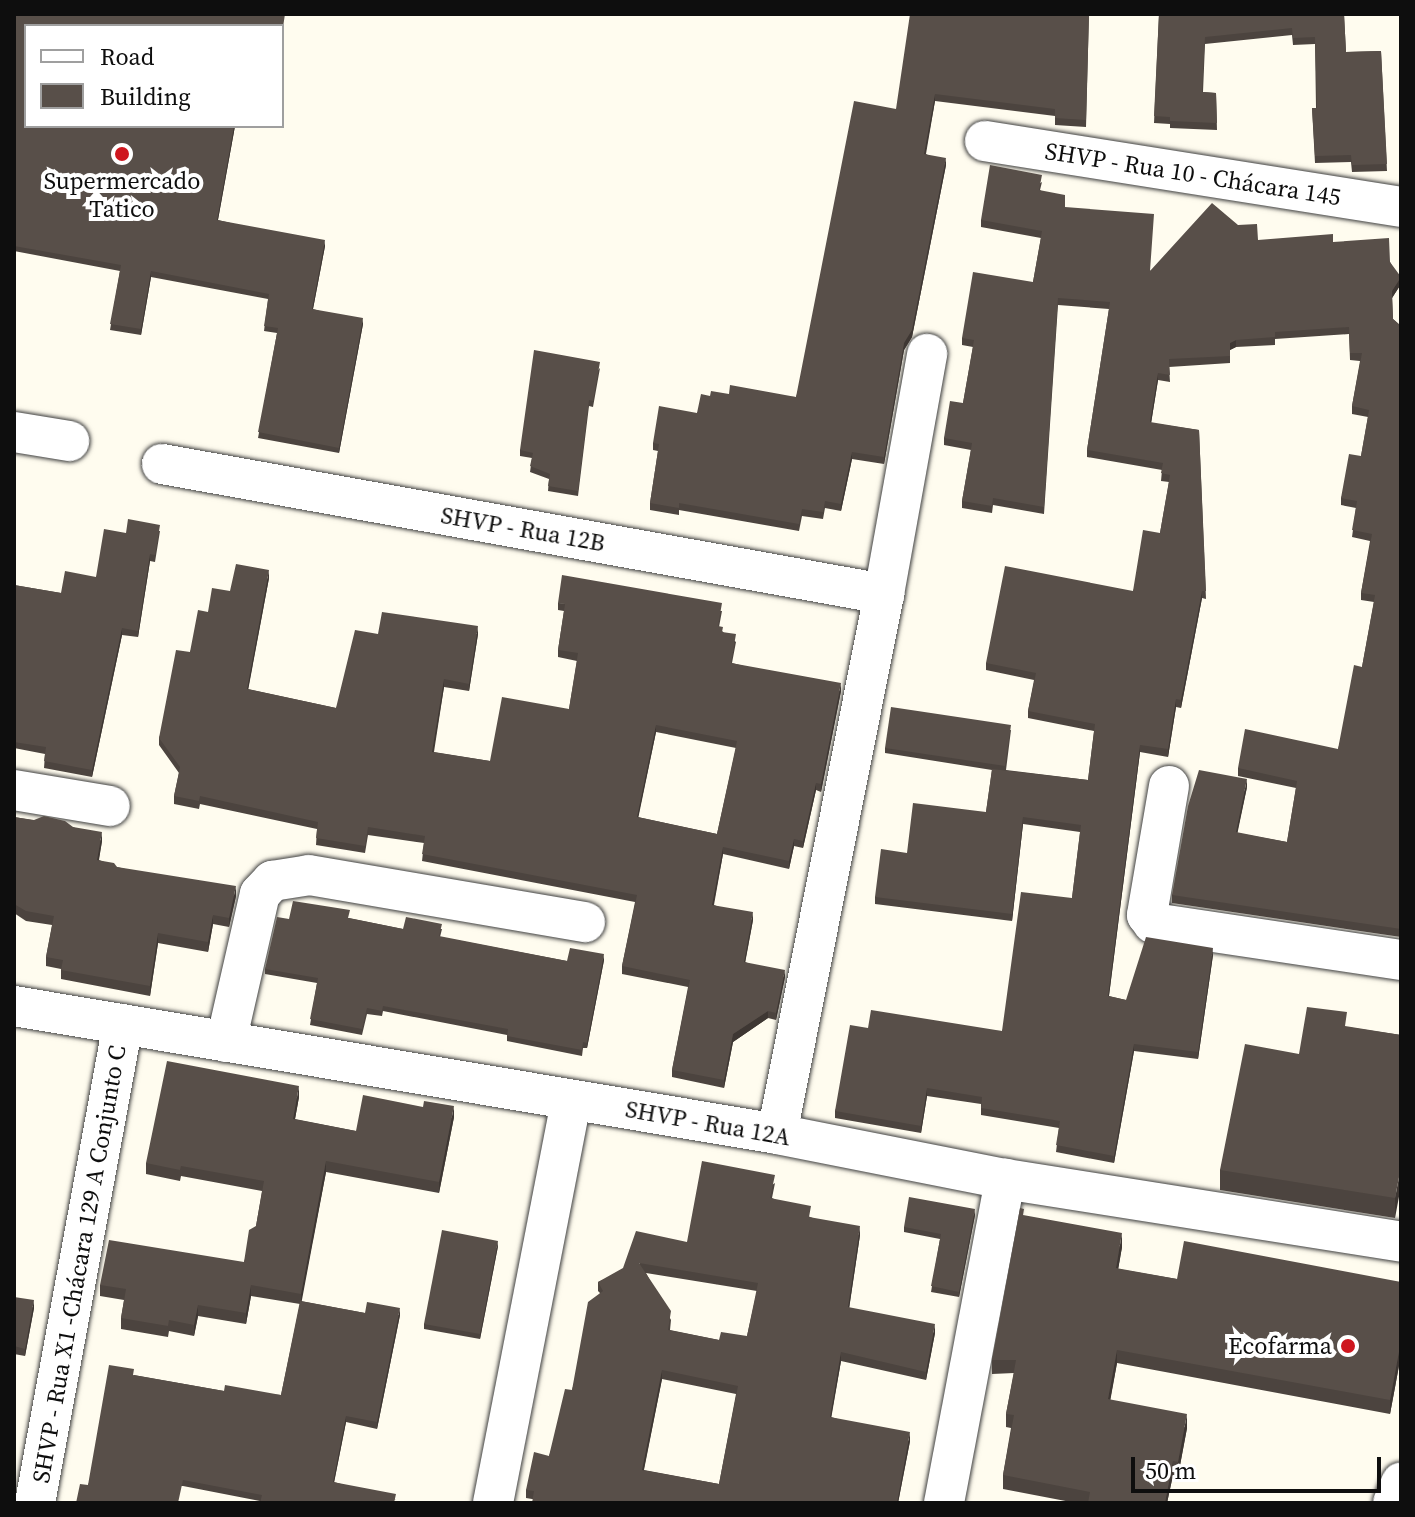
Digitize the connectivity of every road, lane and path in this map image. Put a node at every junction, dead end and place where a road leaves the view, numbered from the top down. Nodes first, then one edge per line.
1 (985, 141) dead end
2 (1401, 207) edge
3 (927, 354) dead end
4 (14, 432) edge
5 (69, 441) dead end
6 (162, 464) dead end
7 (884, 594) junction
8 (1169, 786) dead end
9 (14, 790) edge
10 (110, 806) dead end
11 (585, 922) dead end
12 (1401, 960) edge
13 (14, 1006) edge
14 (123, 1024) junction
15 (226, 1042) junction
16 (571, 1100) junction
17 (777, 1134) junction
18 (1005, 1179) junction
19 (1401, 1242) edge
20 (1401, 1483) edge
21 (35, 1503) edge
22 (493, 1503) edge
23 (944, 1503) edge
24 (1393, 1503) edge

1 - 2 street, SHVP - Rua 10 - Chácara 145
3 - 7 street
4 - 5 street
6 - 7 street, SHVP - Rua 12B
7 - 17 street
8 - 12 street
9 - 10 street
11 - 15 street
13 - 14 street, SHVP - Rua 12A
14 - 15 street, SHVP - Rua 12A
14 - 21 street, SHVP - Rua X1 -Chácara 129 A Conjunto C
15 - 16 street, SHVP - Rua 12A
16 - 17 street, SHVP - Rua 12A
16 - 22 street
17 - 18 street, SHVP - Rua 12A
18 - 19 street, SHVP - Rua 12A
18 - 23 street
20 - 24 street

